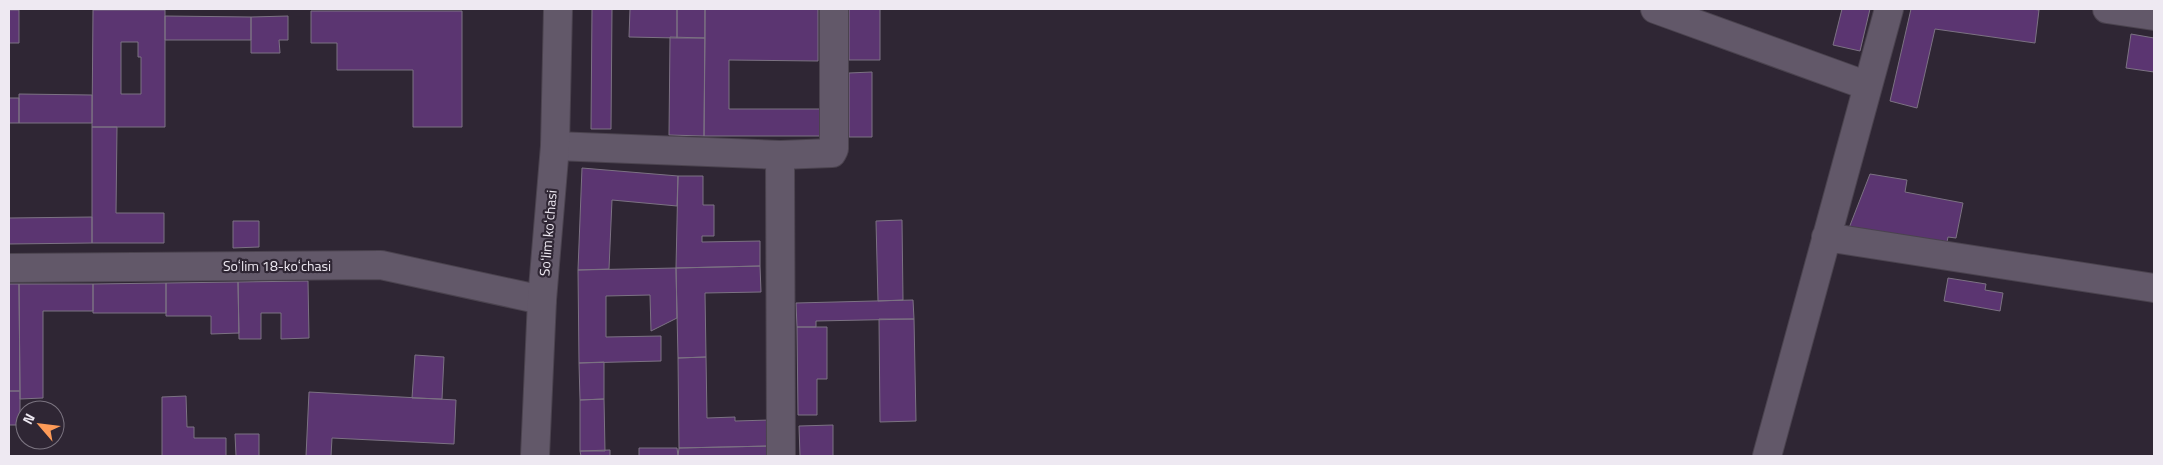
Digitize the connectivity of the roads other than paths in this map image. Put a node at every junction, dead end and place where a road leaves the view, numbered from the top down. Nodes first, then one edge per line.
1 (558, 9) edge
2 (834, 9) edge
3 (1655, 9) edge
4 (1889, 9) edge
5 (2107, 9) edge
6 (2154, 16) edge
7 (1868, 86) junction
8 (555, 146) junction
9 (780, 155) junction
10 (1826, 237) junction
11 (9, 268) edge
12 (2154, 288) edge
13 (542, 300) junction
14 (535, 456) edge
15 (782, 456) edge
16 (1767, 456) edge

1 - 8 street, Soʻlim koʻchasi
2 - 9 street
3 - 7 street
4 - 7 street
5 - 6 street
7 - 10 street
8 - 9 street
8 - 13 street, Soʻlim koʻchasi
9 - 15 street
10 - 12 street
10 - 16 street
11 - 13 street, Soʻlim 18-koʻchasi
13 - 14 street, Soʻlim koʻchasi

